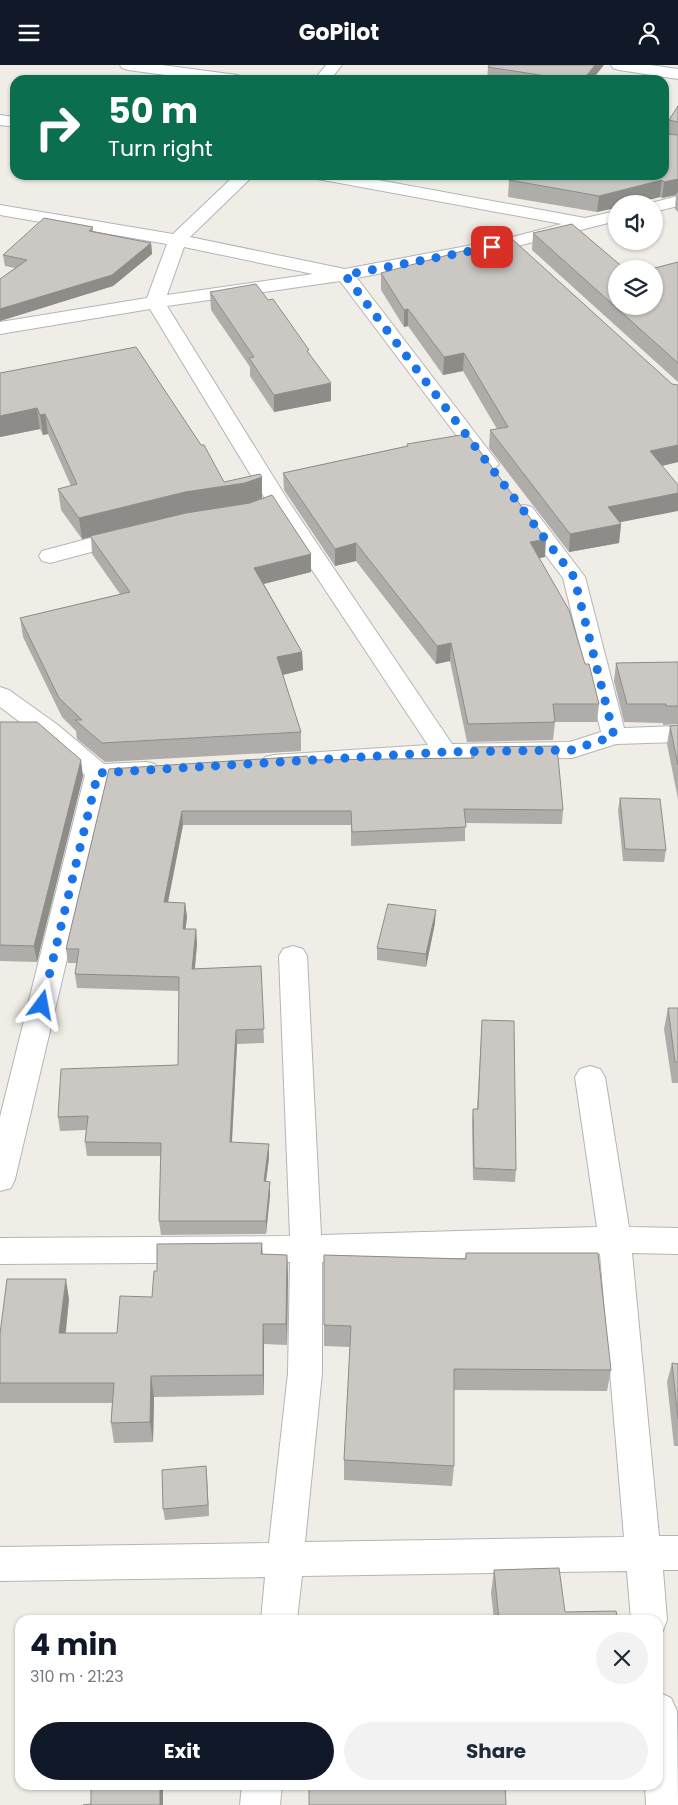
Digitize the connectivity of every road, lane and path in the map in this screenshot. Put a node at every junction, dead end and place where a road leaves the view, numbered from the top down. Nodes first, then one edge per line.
1 (128, 65) edge
2 (334, 65) edge
3 (619, 65) edge
4 (678, 74) edge
5 (201, 75) edge
6 (326, 75) edge
7 (240, 180) edge
8 (350, 180) edge
9 (678, 201) edge
10 (663, 205) edge
11 (0, 211) edge
12 (608, 218) edge
13 (585, 223) junction
14 (177, 240) junction
15 (510, 243) junction
16 (525, 257) edge
17 (345, 275) junction
18 (156, 303) junction
19 (0, 328) edge
20 (278, 502) junction
21 (257, 510) edge
22 (151, 530) edge
23 (50, 556) dead end
24 (0, 695) edge
25 (678, 734) edge
26 (614, 736) junction
27 (445, 752) junction
28 (247, 764) edge
29 (167, 769) edge
30 (98, 773) junction
31 (293, 956) dead end
32 (590, 1077) dead end
33 (0, 1179) edge
34 (615, 1241) junction
35 (678, 1241) edge
36 (306, 1249) junction
37 (0, 1251) edge
38 (678, 1553) edge
39 (643, 1554) junction
40 (285, 1559) junction
41 (0, 1564) edge
42 (279, 1615) edge
43 (649, 1615) edge
44 (663, 1770) edge
45 (262, 1790) edge
46 (260, 1805) edge
47 (666, 1805) edge

1 - 5 street
2 - 6 street
3 - 4 street
7 - 14 street
8 - 13 street
9 - 10 street
11 - 14 street
12 - 13 street
13 - 15 street
14 - 17 street
14 - 18 street
15 - 16 street
15 - 17 street
17 - 18 street
17 - 26 street
18 - 19 street
18 - 20 street
20 - 21 street
20 - 27 street
22 - 23 street
24 - 30 street
25 - 26 street
26 - 27 street
27 - 28 street
29 - 30 street
30 - 33 street
31 - 36 street
32 - 34 street
34 - 35 street
34 - 36 street
34 - 39 street
36 - 37 street
36 - 40 street
38 - 39 street
39 - 40 street
39 - 43 street
40 - 41 street
40 - 42 street
44 - 47 street
45 - 46 street

